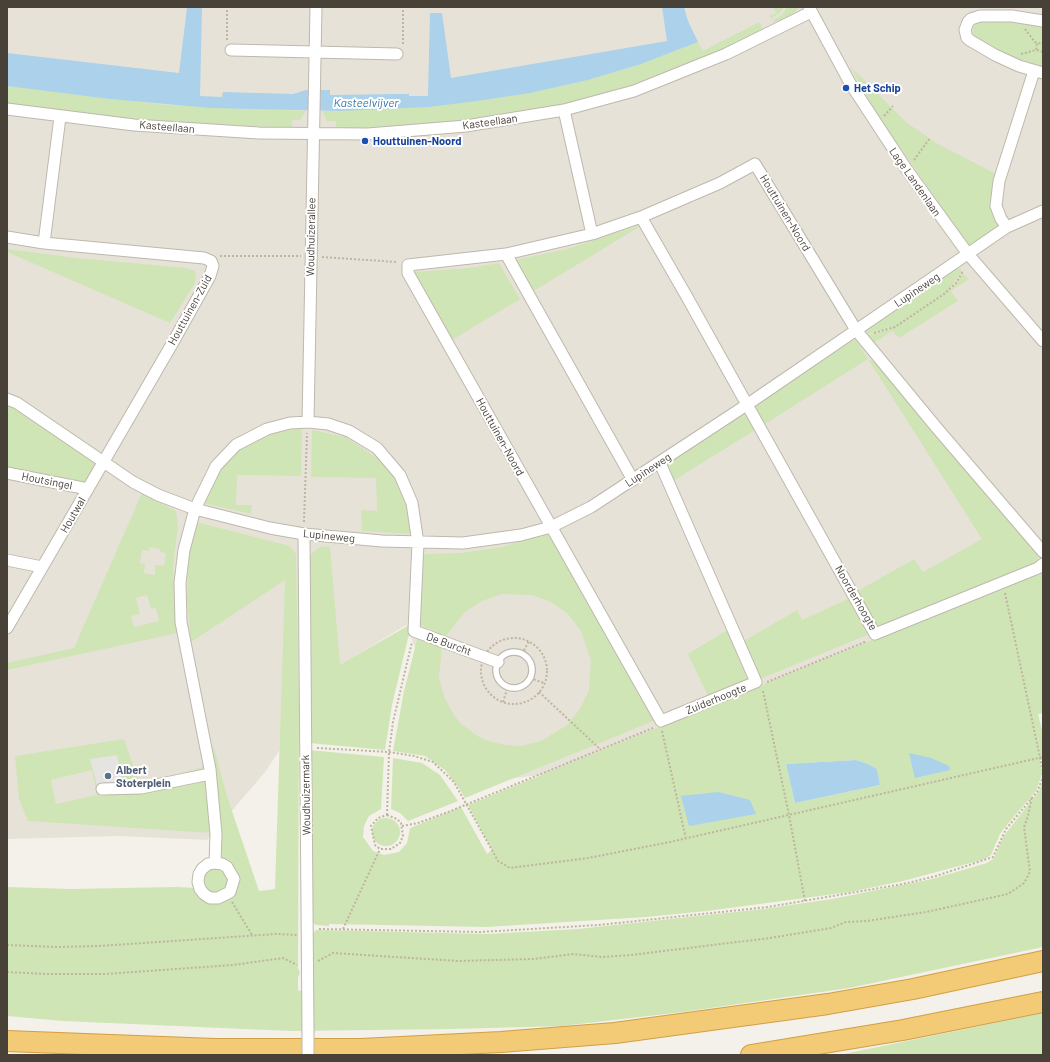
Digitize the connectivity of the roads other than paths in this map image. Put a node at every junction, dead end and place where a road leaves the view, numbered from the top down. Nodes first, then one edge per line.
1 (316, 7) edge
2 (810, 9) edge
3 (1043, 21) edge
4 (231, 50) road end
5 (315, 52) junction
6 (397, 54) road end
7 (1038, 72) edge
8 (7, 109) edge
9 (564, 110) junction
10 (60, 117) junction
11 (314, 135) junction
12 (1043, 211) edge
13 (641, 217) junction
14 (1007, 227) junction
15 (592, 234) junction
16 (7, 237) edge
17 (44, 243) junction
18 (506, 254) junction
19 (968, 254) junction
20 (858, 333) junction
21 (1043, 341) edge
22 (7, 399) edge
23 (748, 404) junction
24 (308, 422) junction
25 (104, 462) junction
26 (660, 463) junction
27 (7, 473) edge
28 (633, 480) junction
29 (88, 489) junction
30 (195, 509) junction
31 (550, 527) junction
32 (304, 534) junction
33 (418, 543) junction
34 (1043, 552) edge
35 (7, 560) edge
36 (1043, 564) edge
37 (42, 567) junction
38 (7, 628) edge
39 (498, 662) junction
40 (210, 774) junction
41 (102, 789) dead end
42 (215, 863) junction
43 (1043, 961) edge
44 (1043, 1002) edge
45 (7, 1033) edge
46 (7, 1041) edge
47 (54, 1044) junction
48 (308, 1055) edge
49 (751, 1055) edge

1 - 5 street, Woudhuizerallee
2 - 9 street, Kasteellaan
2 - 19 street, Lage Landenlaan
3 - 7 street
4 - 5 street
5 - 6 street
5 - 11 street, Woudhuizerallee
7 - 14 street
8 - 10 street, Kasteellaan
9 - 11 street, Kasteellaan
9 - 15 street
10 - 11 street, Kasteellaan
10 - 17 street
11 - 24 street, Woudhuizerallee
12 - 14 street, Lupineweg
13 - 15 street, Houttuinen-Noord
13 - 20 street, Houttuinen-Noord
13 - 23 street
14 - 19 street, Lupineweg
15 - 18 street, Houttuinen-Noord
16 - 17 street, Houttuinen-Zuid
17 - 25 street, Houttuinen-Zuid
18 - 28 street
18 - 31 street, Houttuinen-Noord
19 - 20 street, Lupineweg
19 - 21 street, Lage Landenlaan
20 - 23 street, Lupineweg
20 - 34 street
22 - 25 street, Lupineweg
23 - 26 street, Lupineweg
23 - 36 street, Noorderhoogte
24 - 30 street
24 - 33 street
25 - 29 street, Houtwal
25 - 30 street, Lupineweg
26 - 28 street, Lupineweg
26 - 31 street, Zuiderhoogte
27 - 29 street, Houtsingel
28 - 31 street, Lupineweg
29 - 37 street, Houtwal
30 - 32 street, Lupineweg
30 - 40 street
31 - 33 street, Lupineweg
32 - 33 street, Lupineweg
32 - 48 street, Woudhuizermark, bridge
33 - 39 street, De Burcht
35 - 37 street
37 - 38 street, Houtwal
39 - 39 lane
40 - 41 street
40 - 42 street
42 - 42 street
43 - 47 highway
44 - 49 highway
45 - 47 highway
46 - 47 highway

